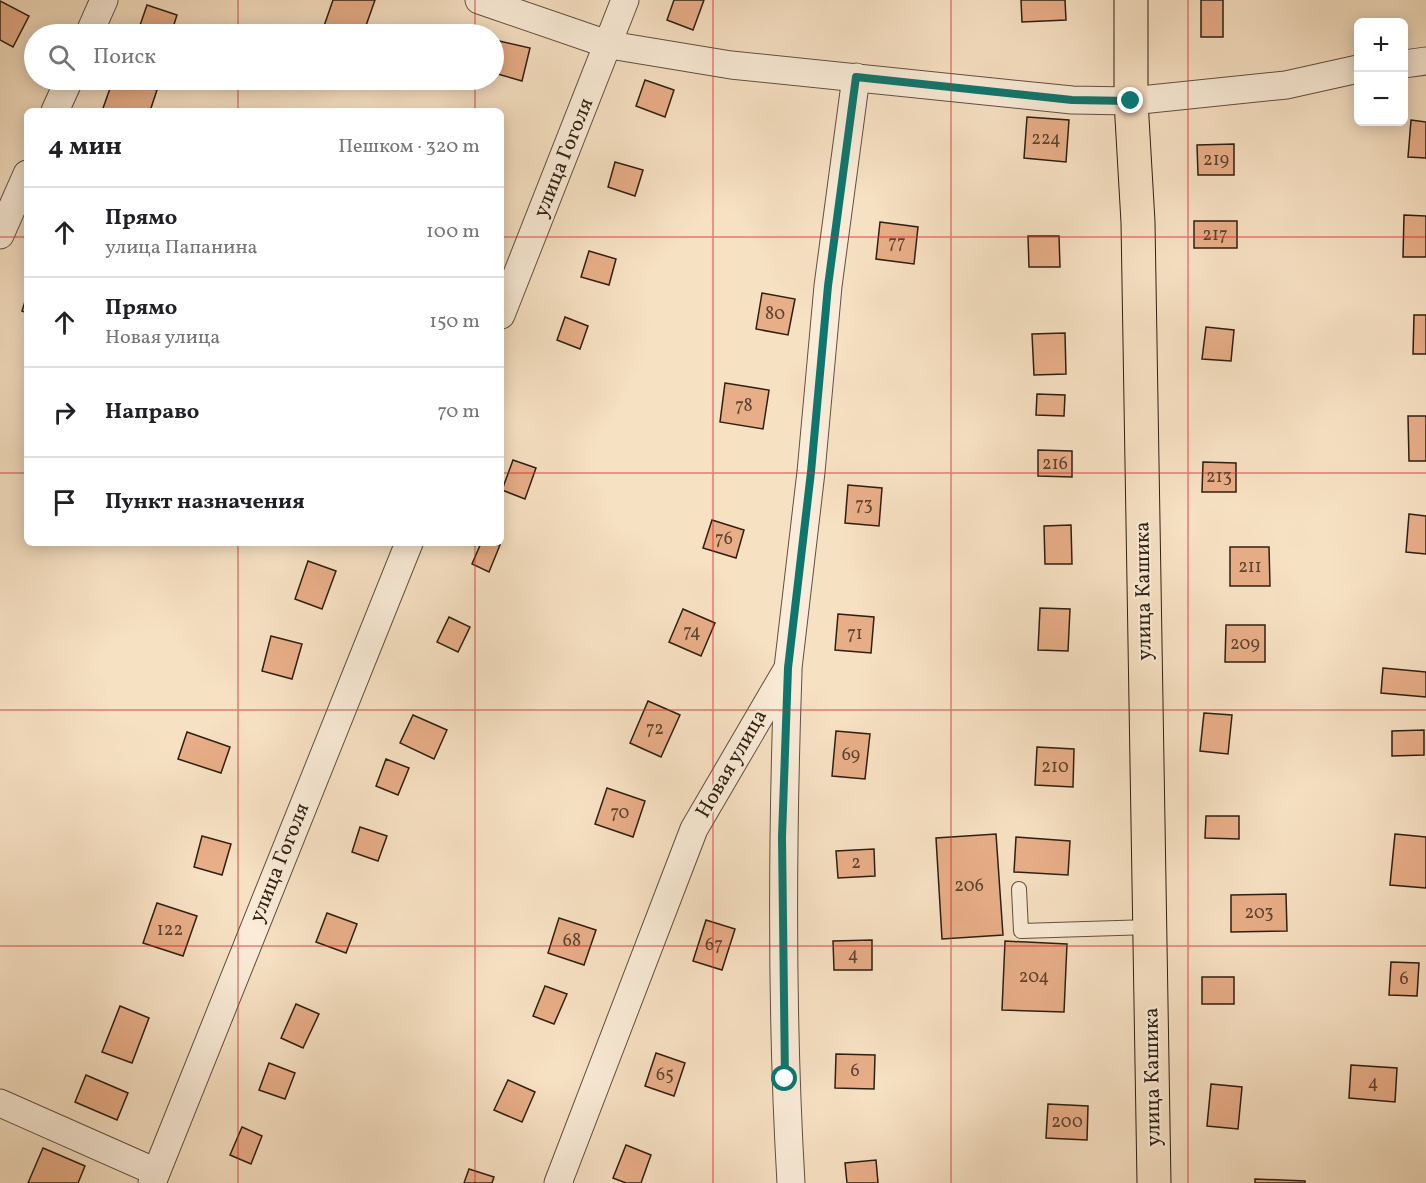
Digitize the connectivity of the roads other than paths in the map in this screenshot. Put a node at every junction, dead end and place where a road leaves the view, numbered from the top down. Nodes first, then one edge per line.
1 (104, 0) edge
2 (479, 0) edge
3 (625, 0) edge
4 (1131, 0) edge
5 (93, 24) edge
6 (610, 45) junction
7 (1426, 61) edge
8 (1408, 63) edge
9 (1354, 70) edge
10 (856, 77) junction
11 (64, 90) edge
12 (1131, 101) junction
13 (56, 108) edge
14 (24, 181) edge
15 (0, 235) edge
16 (504, 308) edge
17 (408, 546) edge
18 (788, 668) junction
19 (1019, 889) dead end
20 (1150, 927) junction
21 (0, 1103) edge
22 (154, 1178) edge
23 (558, 1183) edge
24 (791, 1183) edge
25 (1154, 1183) edge

1 - 5 street
2 - 6 street
3 - 6 street, улица Гоголя
4 - 12 highway, улица Кашика
6 - 10 street
6 - 16 street, улица Гоголя
7 - 8 street
9 - 12 street
10 - 12 street
10 - 18 street, Новая улица
11 - 13 street
12 - 20 highway, улица Кашика
14 - 15 street
17 - 22 street, улица Гоголя
18 - 23 street, Новая улица
18 - 24 street
19 - 20 lane
20 - 25 highway, улица Кашика
21 - 22 street

